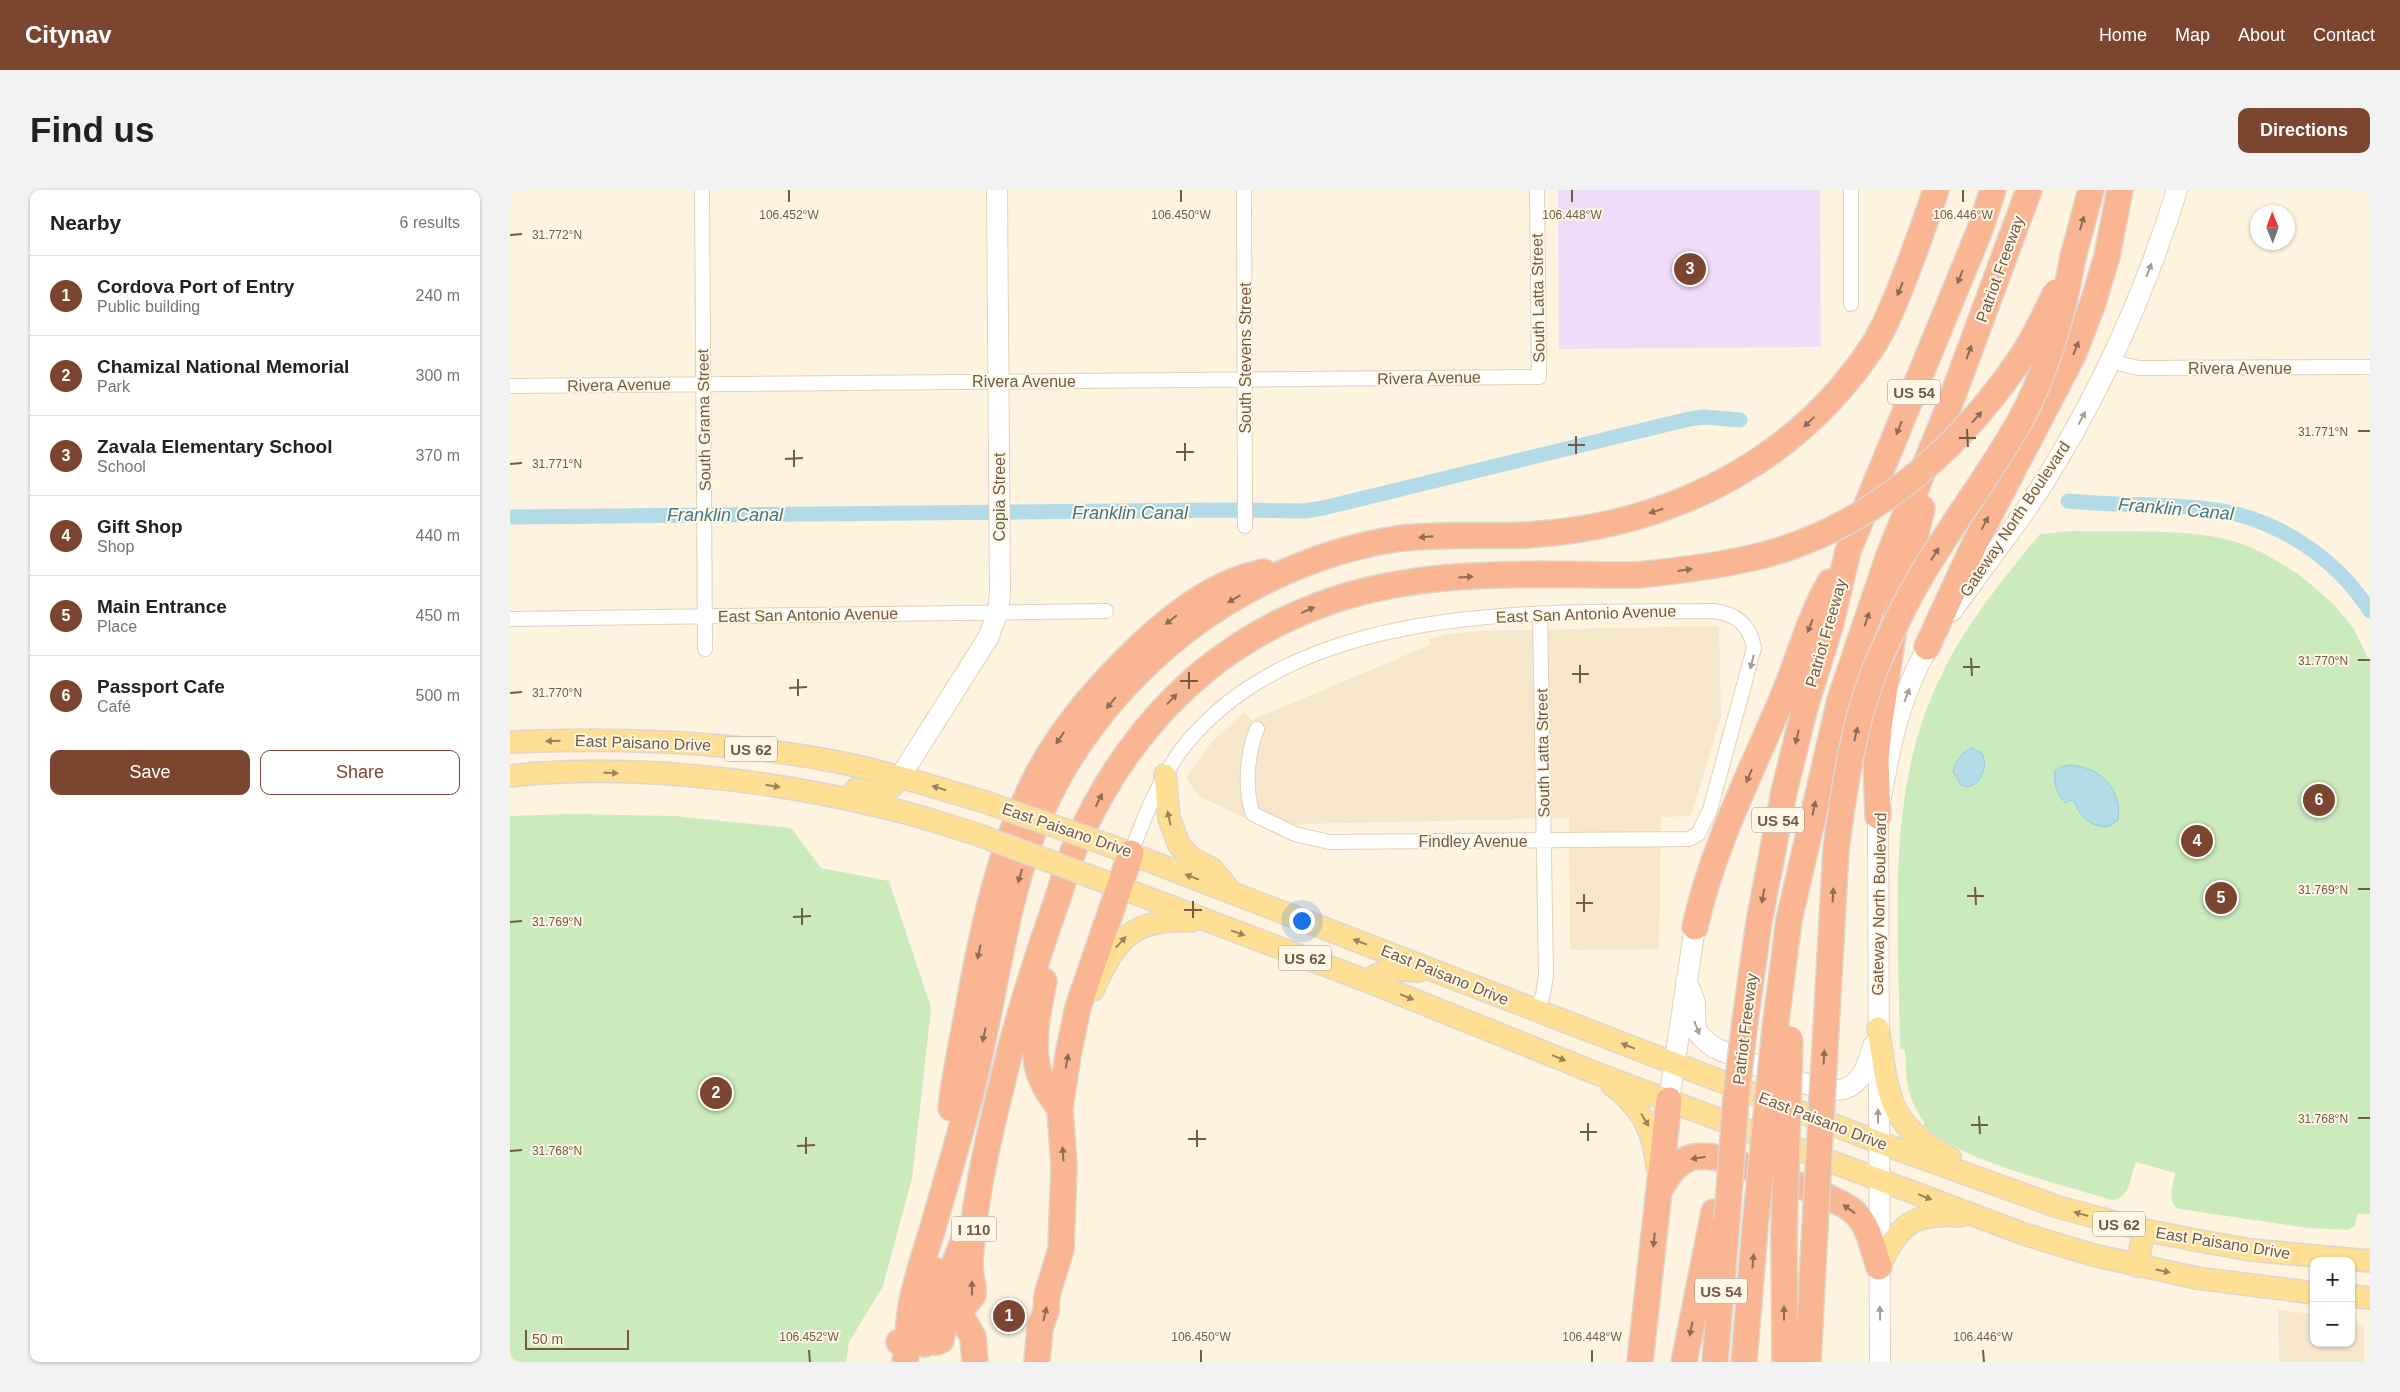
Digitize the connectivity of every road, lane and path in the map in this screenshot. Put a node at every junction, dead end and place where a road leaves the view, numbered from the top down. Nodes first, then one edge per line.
1 (702, 190) edge
2 (997, 190) edge
3 (1244, 190) edge
4 (1537, 190) edge
5 (1850, 190) edge
6 (1936, 190) edge
7 (1993, 190) edge
8 (2029, 190) edge
9 (2091, 190) edge
10 (2120, 190) edge
11 (2177, 190) edge
12 (2073, 257) junction
13 (1851, 304) dead end
14 (2112, 358) junction
15 (2370, 367) edge
16 (1539, 377) joint
17 (1246, 380) junction
18 (999, 381) junction
19 (704, 384) junction
20 (510, 386) edge
21 (1946, 414) junction
22 (1244, 526) dead end
23 (1848, 552) junction
24 (1106, 611) dead end
25 (998, 612) junction
26 (1540, 613) junction
27 (705, 617) junction
28 (510, 619) edge
29 (1927, 646) junction
30 (705, 649) dead end
31 (1257, 730) dead end
32 (510, 742) edge
33 (1165, 775) junction
34 (510, 776) edge
35 (900, 777) junction
36 (820, 794) junction
37 (1878, 816) junction
38 (1698, 834) joint
39 (1543, 840) junction
40 (1131, 853) junction
41 (1120, 888) junction
42 (1232, 892) junction
43 (1054, 909) junction
44 (1204, 921) junction
45 (1695, 927) joint
46 (1444, 974) junction
47 (1367, 981) junction
48 (1686, 982) junction
49 (1536, 1011) junction
50 (1878, 1028) junction
51 (1074, 1031) junction
52 (1782, 1034) junction
53 (1674, 1064) junction
54 (1598, 1074) junction
55 (1669, 1100) junction
56 (1060, 1109) junction
57 (1878, 1142) junction
58 (1880, 1178) junction
59 (1992, 1184) junction
60 (1659, 1191) junction
61 (976, 1213) junction
62 (1720, 1216) junction
63 (1976, 1217) junction
64 (932, 1230) junction
65 (2144, 1230) junction
66 (2370, 1261) edge
67 (2137, 1266) junction
68 (1879, 1267) junction
69 (2310, 1292) edge
70 (2355, 1296) edge
71 (2370, 1298) edge
72 (911, 1352) edge
73 (970, 1358) edge
74 (1037, 1362) edge
75 (1640, 1362) edge
76 (1684, 1362) edge
77 (1715, 1362) edge
78 (1744, 1362) edge
79 (1785, 1362) edge
80 (1808, 1362) edge
81 (1880, 1362) edge

1 - 19 street, South Grama Street
2 - 18 main road, Copia Street
3 - 17 street, South Stevens Street
4 - 16 street, South Latta Street
5 - 13 street
6 -> 64 highway
7 -> 23 highway, Patriot Freeway / US 54
21 -> 8 highway, Patriot Freeway / US 54
12 -> 9 highway
29 -> 10 highway
14 -> 11 main road, Gateway North Boulevard
43 -> 12 highway, bridge
80 -> 12 highway, bridge
14 - 15 street, Rivera Avenue
29 -> 14 main road, Gateway North Boulevard
16 - 17 street, Rivera Avenue
17 - 18 street, Rivera Avenue
17 - 22 street, South Stevens Street
18 - 19 street, Rivera Avenue
18 - 25 main road, Copia Street
19 - 20 street, Rivera Avenue
19 - 27 street, South Grama Street
21 - 37 highway
52 -> 21 highway, Patriot Freeway / US 54
23 -> 45 highway
23 -> 62 highway, Patriot Freeway / US 54, bridge
24 - 25 street, East San Antonio Avenue
25 - 27 street, East San Antonio Avenue
25 - 35 main road, Copia Street
26 - 33 street, East San Antonio Avenue
26 -> 38 street, East San Antonio Avenue
26 - 39 street, South Latta Street
27 - 28 street, East San Antonio Avenue
27 - 30 street, South Grama Street
37 -> 29 main road, Gateway North Boulevard
31 - 39 street, Findley Avenue
35 -> 32 main road, East Paisano Drive / US 62
33 - 40 street, East San Antonio Avenue
42 -> 33 main road
34 -> 36 main road, East Paisano Drive / US 62
35 - 36 main road
40 -> 35 main road, East Paisano Drive / US 62, bridge
36 - 41 main road, East Paisano Drive / US 62, bridge
37 - 50 main road, Gateway North Boulevard
38 - 39 street, Findley Avenue
39 - 49 street, South Latta Street
40 - 41 highway
42 -> 40 main road, East Paisano Drive / US 62
41 - 44 main road, East Paisano Drive / US 62
41 - 51 highway
46 -> 42 main road, East Paisano Drive / US 62
43 - 56 highway
43 - 61 highway, I 110
44 -> 47 main road, East Paisano Drive / US 62
51 -> 44 main road
45 - 48 main road
46 - 47 main road
46 - 49 main road, East Paisano Drive / US 62
47 -> 54 main road, East Paisano Drive / US 62
48 -> 50 main road
48 - 53 main road
53 -> 49 main road, East Paisano Drive / US 62
57 -> 50 main road, Gateway North Boulevard
50 - 59 main road
56 -> 51 highway
78 -> 52 highway, bridge
79 -> 52 highway, bridge
53 - 55 main road
53 - 57 main road, East Paisano Drive / US 62
54 - 55 main road, East Paisano Drive / US 62
54 -> 60 main road
55 - 58 main road, East Paisano Drive / US 62
55 - 60 highway
74 -> 56 highway
57 - 58 main road, Gateway North Boulevard
57 - 59 main road, East Paisano Drive / US 62
58 -> 63 main road, East Paisano Drive / US 62
58 - 68 main road, Gateway North Boulevard
65 -> 59 main road, East Paisano Drive / US 62
68 -> 60 highway
60 -> 75 highway
61 - 72 highway
73 -> 61 highway, I 110
62 -> 76 highway
62 - 77 highway, US 54
63 - 67 main road, East Paisano Drive / US 62
63 - 68 main road
64 - 72 highway, I 110
64 - 72 highway, I 110
65 - 66 main road, East Paisano Drive / US 62
65 - 67 main road
67 -> 69 main road, East Paisano Drive / US 62
81 -> 68 main road, Gateway North Boulevard
70 - 71 main road

